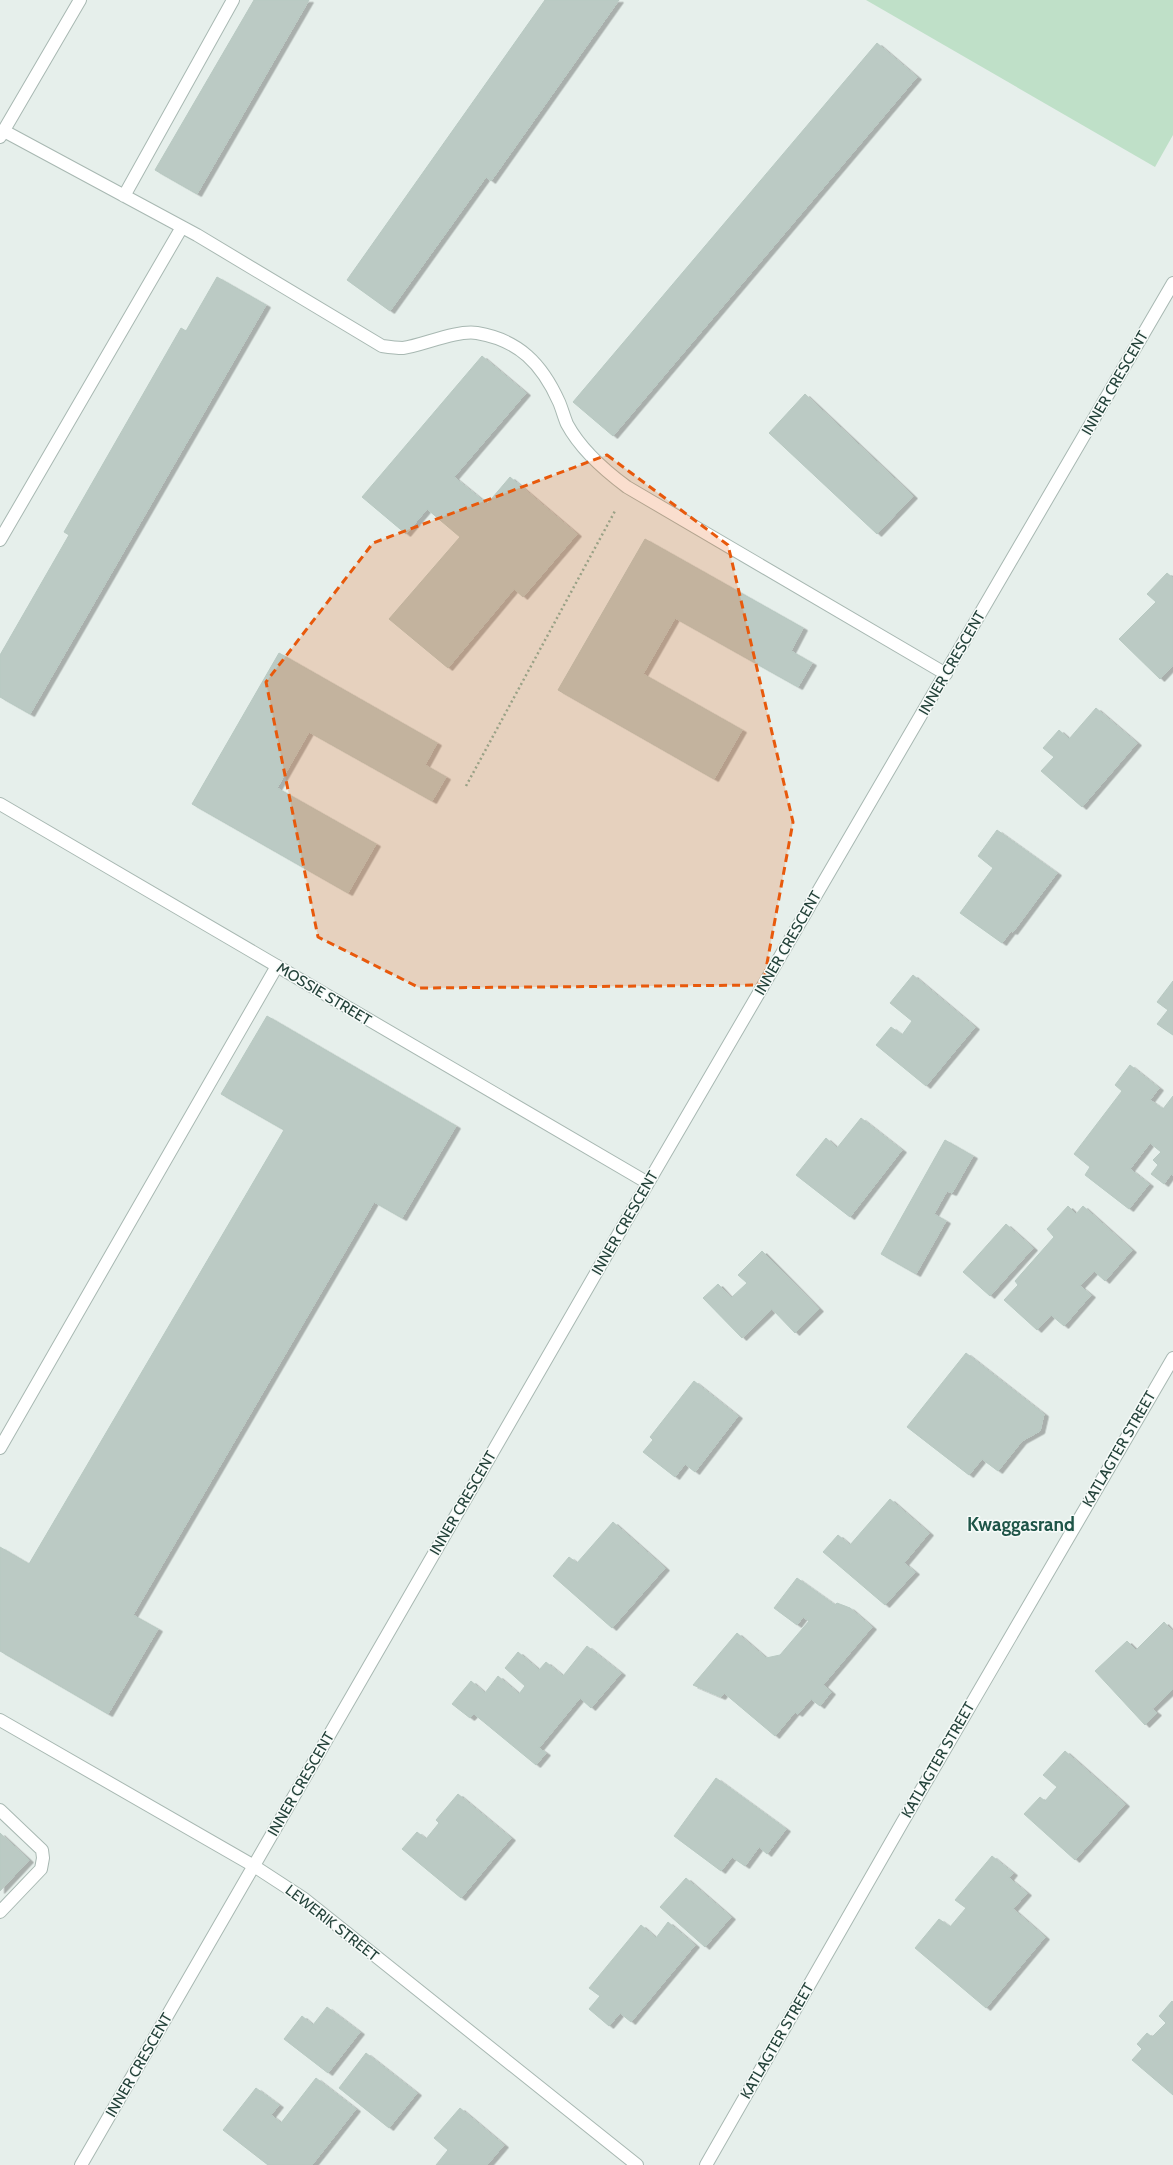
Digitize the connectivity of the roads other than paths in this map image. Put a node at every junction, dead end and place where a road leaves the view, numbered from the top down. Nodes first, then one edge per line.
1 (80, 0) edge
2 (233, 0) edge
3 (2, 134) edge
4 (124, 196) junction
5 (182, 227) junction
6 (1173, 283) edge
7 (0, 540) edge
8 (946, 674) junction
9 (0, 804) edge
10 (276, 966) junction
11 (648, 1183) junction
12 (1173, 1358) edge
13 (0, 1448) edge
14 (0, 1720) edge
15 (0, 1810) edge
16 (254, 1866) junction
17 (0, 1912) edge
18 (81, 2165) edge
19 (637, 2165) edge
20 (706, 2165) edge

1 - 3 street
2 - 4 street
3 - 4 street
4 - 5 street
5 - 7 street
5 - 8 street
6 - 8 street, INNER CRESCENT
8 - 11 street, INNER CRESCENT
9 - 10 street, MOSSIE STREET
10 - 11 street, MOSSIE STREET
10 - 13 street
11 - 16 street, INNER CRESCENT
12 - 20 street, KATLAGTER STREET
14 - 16 street, LEWERIK STREET
15 - 17 street
16 - 18 street, INNER CRESCENT
16 - 19 street, LEWERIK STREET

